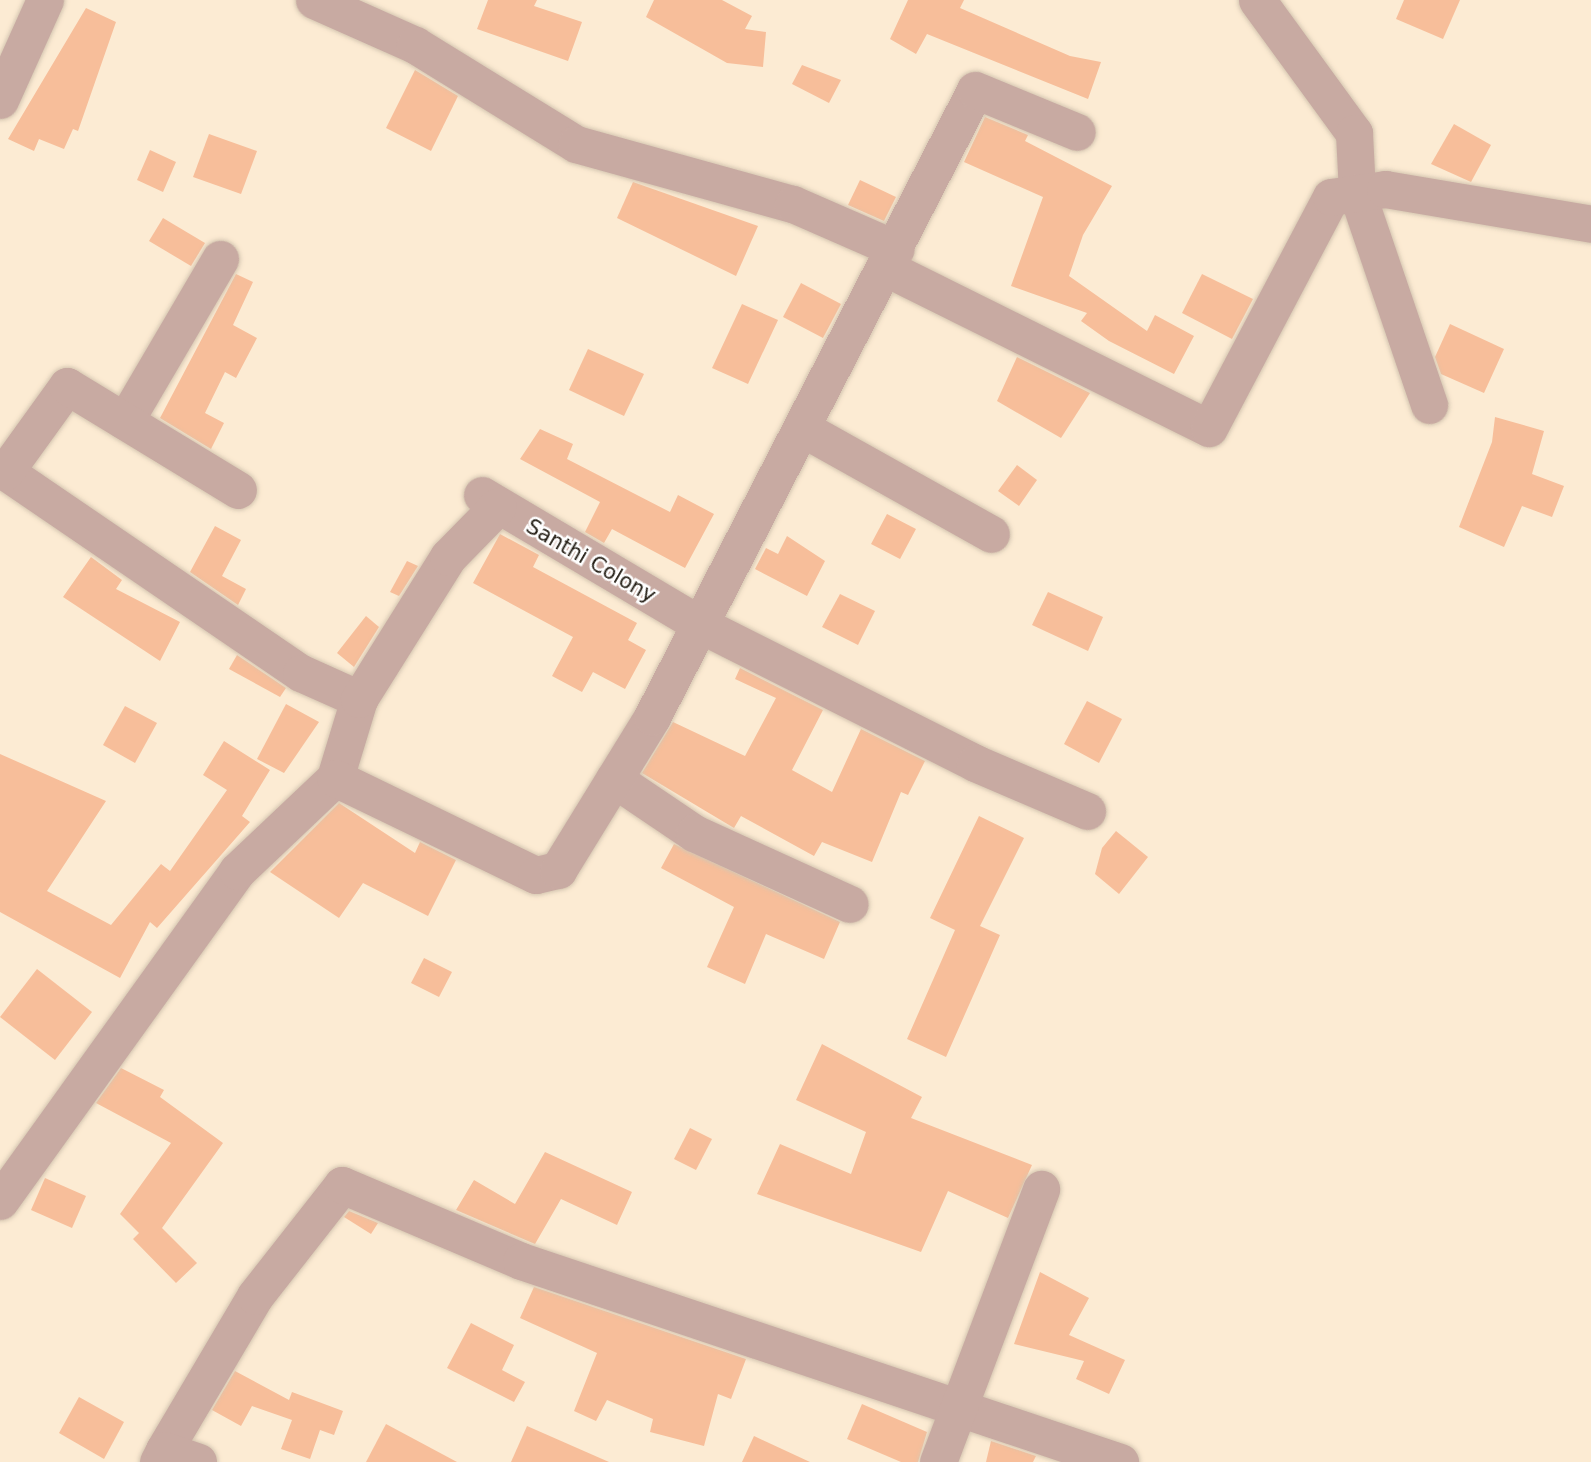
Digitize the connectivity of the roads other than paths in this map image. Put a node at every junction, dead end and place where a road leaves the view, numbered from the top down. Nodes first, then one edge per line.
1 (45, 0) edge
2 (314, 0) edge
3 (1256, 0) edge
4 (0, 100) edge
5 (1077, 132) dead end
6 (1357, 193) junction
7 (1591, 224) edge
8 (891, 258) junction
9 (220, 259) dead end
10 (1429, 405) dead end
11 (125, 421) junction
12 (805, 430) junction
13 (2, 470) edge
14 (238, 490) dead end
15 (991, 534) dead end
16 (701, 625) junction
17 (359, 699) junction
18 (335, 778) junction
19 (614, 779) junction
20 (1087, 811) dead end
21 (850, 904) dead end
22 (1041, 1189) dead end
23 (0, 1201) edge
24 (958, 1410) junction
25 (173, 1458) edge
26 (938, 1462) edge
27 (1120, 1462) edge

1 - 4 street
2 - 8 street
3 - 6 street
5 - 8 street
6 - 7 street
6 - 8 street
6 - 10 street
8 - 12 street
9 - 11 street
11 - 13 street
11 - 14 street
12 - 15 street
12 - 16 street
13 - 17 street
16 - 17 street, Santhi Colony
16 - 19 street
16 - 20 street, Santhi Colony
17 - 18 street
18 - 19 street
18 - 23 street
19 - 21 street
22 - 24 street
24 - 25 street
24 - 26 street
24 - 27 street

